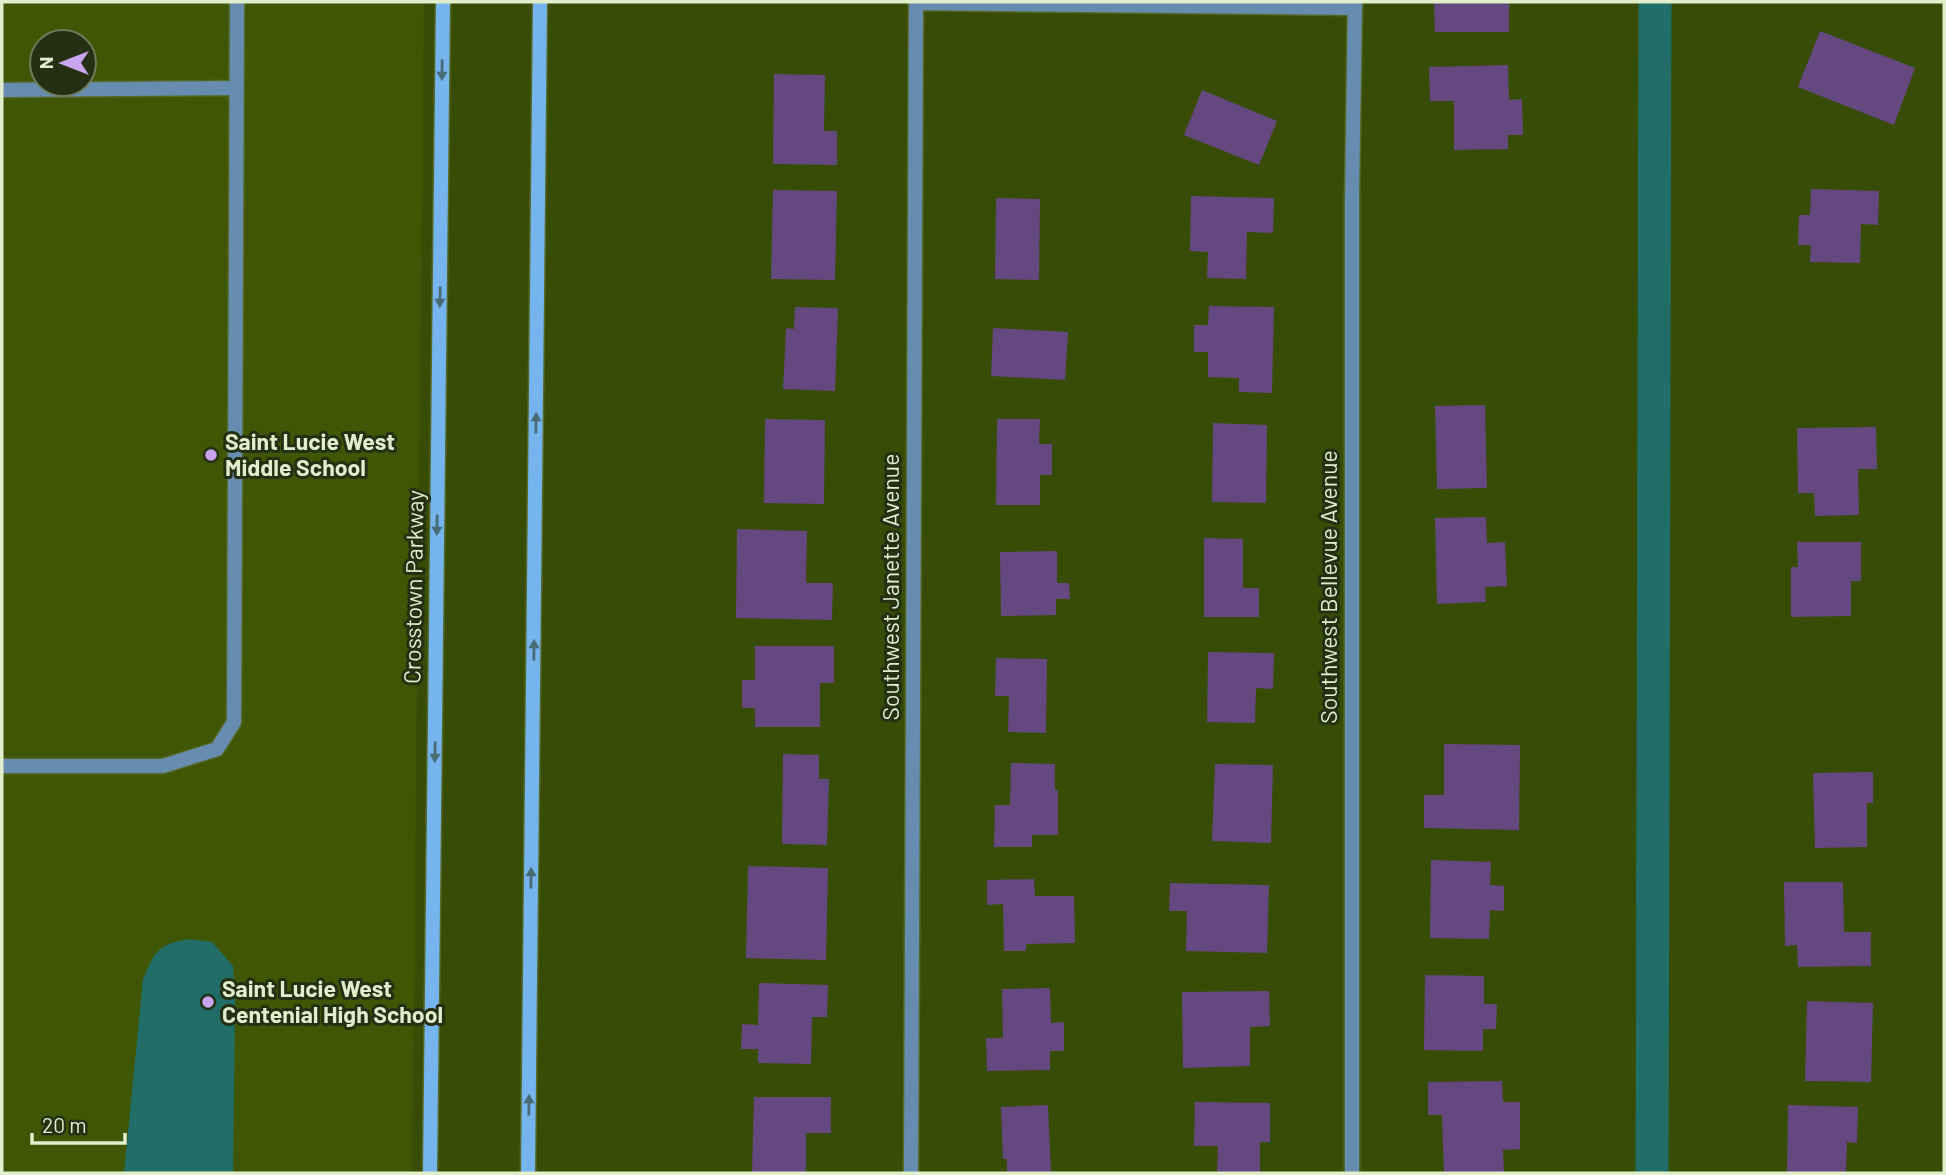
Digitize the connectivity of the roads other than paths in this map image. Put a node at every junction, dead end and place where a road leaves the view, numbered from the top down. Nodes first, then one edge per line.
1 (237, 2) edge
2 (443, 2) edge
3 (540, 2) edge
4 (916, 2) edge
5 (1355, 5) edge
6 (236, 88) junction
7 (2, 90) edge
8 (2, 766) edge
9 (430, 1173) edge
10 (528, 1173) edge
11 (911, 1173) edge
12 (1352, 1173) edge

1 - 6 street
2 -> 9 main road, Crosstown Parkway
10 -> 3 main road
4 - 5 street
4 - 11 street, Southwest Janette Avenue
5 - 12 street, Southwest Bellevue Avenue
6 - 7 street
6 - 8 street

